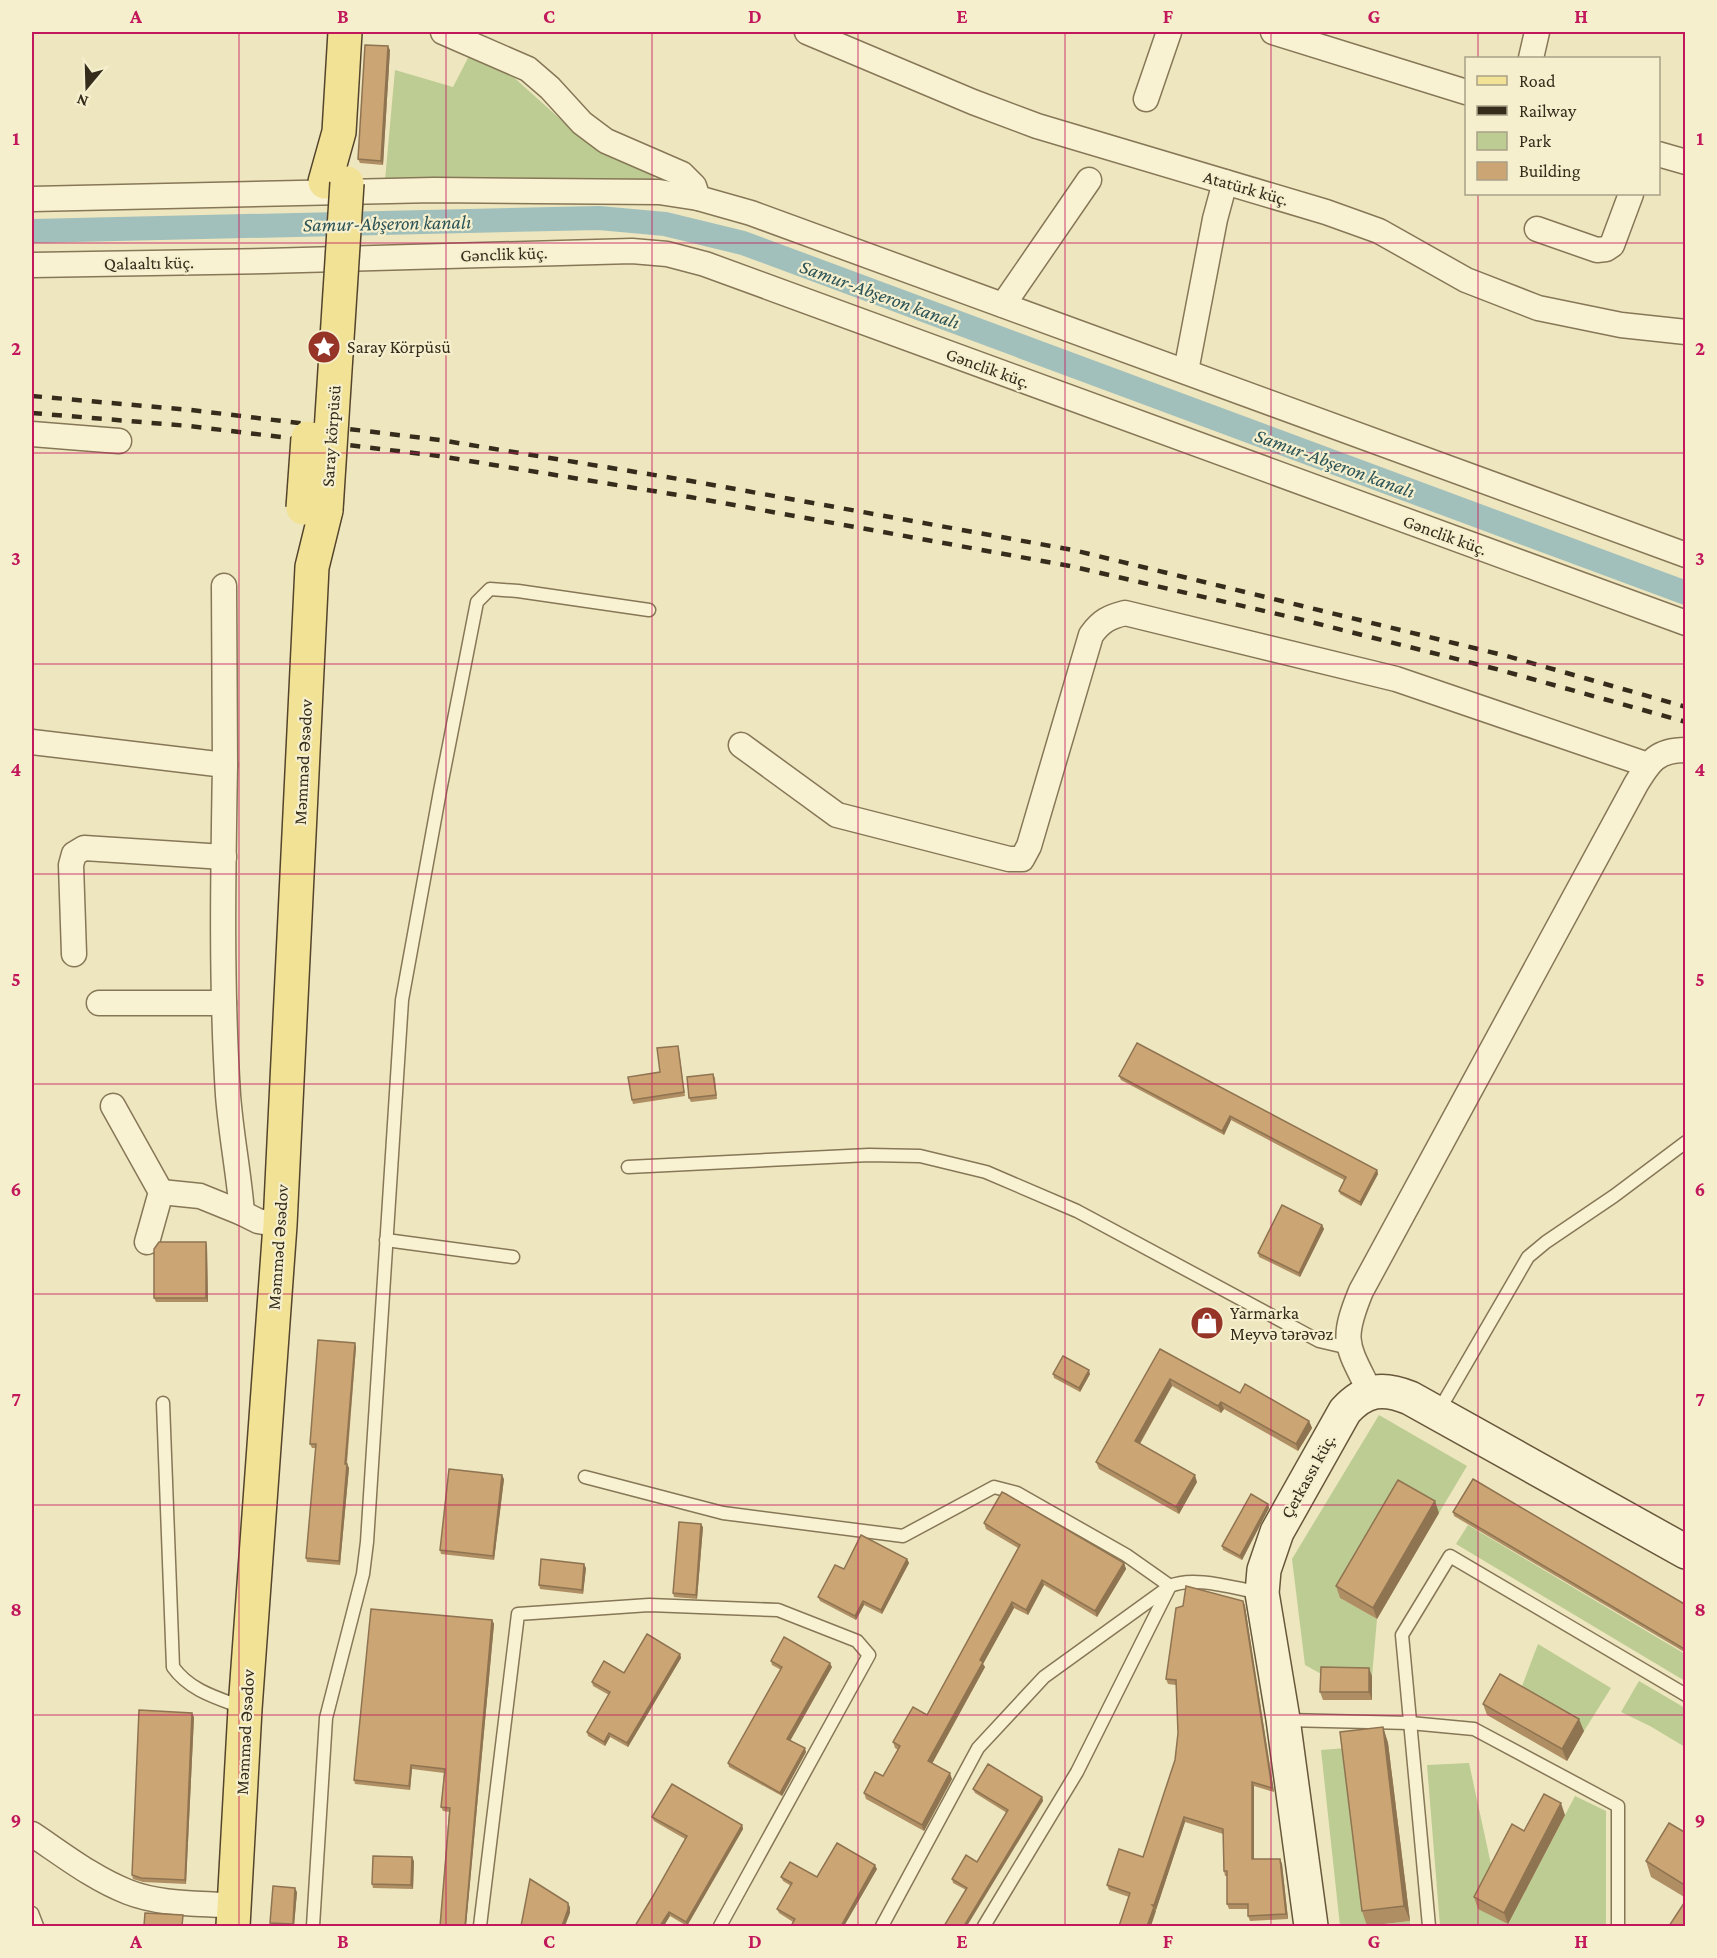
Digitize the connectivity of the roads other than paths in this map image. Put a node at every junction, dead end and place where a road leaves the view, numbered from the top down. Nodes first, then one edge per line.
1 (345, 32) edge
2 (443, 32) edge
3 (807, 32) edge
4 (1169, 32) edge
5 (1273, 32) edge
6 (1537, 32) edge
7 (1531, 57) edge
8 (1465, 91) edge
9 (1146, 99) dead end
10 (1660, 154) edge
11 (1686, 162) edge
12 (1089, 180) dead end
13 (1225, 182) junction
14 (1631, 195) edge
15 (698, 198) junction
16 (32, 199) edge
17 (1537, 229) dead end
18 (266, 261) joint
19 (32, 265) edge
20 (1003, 305) junction
21 (1686, 332) edge
22 (1186, 371) junction
23 (32, 434) edge
24 (119, 441) dead end
25 (315, 509) joint
26 (1686, 555) edge
27 (224, 586) dead end
28 (649, 610) dead end
29 (1686, 623) edge
30 (32, 742) edge
31 (741, 746) dead end
32 (1686, 750) edge
33 (225, 765) junction
34 (1647, 765) junction
35 (224, 857) junction
36 (74, 954) dead end
37 (99, 1003) dead end
38 (224, 1004) junction
39 (113, 1106) dead end
40 (1686, 1142) edge
41 (628, 1167) dead end
42 (161, 1192) junction
43 (242, 1213) junction
44 (280, 1225) junction
45 (386, 1240) junction
46 (147, 1242) dead end
47 (513, 1257) dead end
48 (1349, 1348) junction
49 (1370, 1392) junction
50 (163, 1403) dead end
51 (1438, 1413) junction
52 (585, 1477) dead end
53 (1685, 1551) edge
54 (1170, 1586) junction
55 (1262, 1593) junction
56 (1686, 1695) edge
57 (245, 1709) junction
58 (1283, 1719) junction
59 (1410, 1723) junction
60 (32, 1834) edge
61 (32, 1913) edge
62 (234, 1916) edge
63 (38, 1926) edge
64 (313, 1926) edge
65 (480, 1926) edge
66 (720, 1926) edge
67 (882, 1926) edge
68 (984, 1926) edge
69 (1311, 1926) edge
70 (1429, 1926) edge
71 (1618, 1926) edge

1 - 25 main road, Saray körpüsü, bridge
2 - 15 street
3 - 13 street, Atatürk küç.
4 - 9 street
5 - 8 street
6 - 7 street
10 - 11 street
12 - 20 street
13 - 21 street, Atatürk küç.
13 - 22 street
14 - 17 street
15 - 16 street
15 - 20 street
18 - 19 street, Qalaaltı küç.
18 - 29 street, Gənclik küç.
20 - 22 street
22 - 26 street
23 - 24 street
25 - 44 main road, Məmməd Əsədov
27 - 33 street
28 - 45 lane
30 - 33 street
31 - 34 street
32 - 34 street
33 - 35 street
34 - 48 street
35 - 36 street
35 - 38 street
37 - 38 street
38 - 43 street
39 - 42 street
40 - 51 lane
41 - 48 lane
42 - 43 street
42 - 46 street
43 - 44 street
44 - 57 main road, Məmməd Əsədov
45 - 47 lane
45 - 64 lane
48 - 49 street
49 - 51 street
49 - 55 street, Çerkassı küç.
50 - 57 lane
51 - 53 street
52 - 54 lane
54 - 55 lane
54 - 67 lane
54 - 68 lane
55 - 58 street, Çerkassı küç.
56 - 59 lane
57 - 62 main road, Məmməd Əsədov
58 - 59 lane
58 - 69 street, Çerkassı küç.
59 - 70 lane
59 - 71 lane
60 - 62 street
61 - 63 lane
65 - 66 lane

